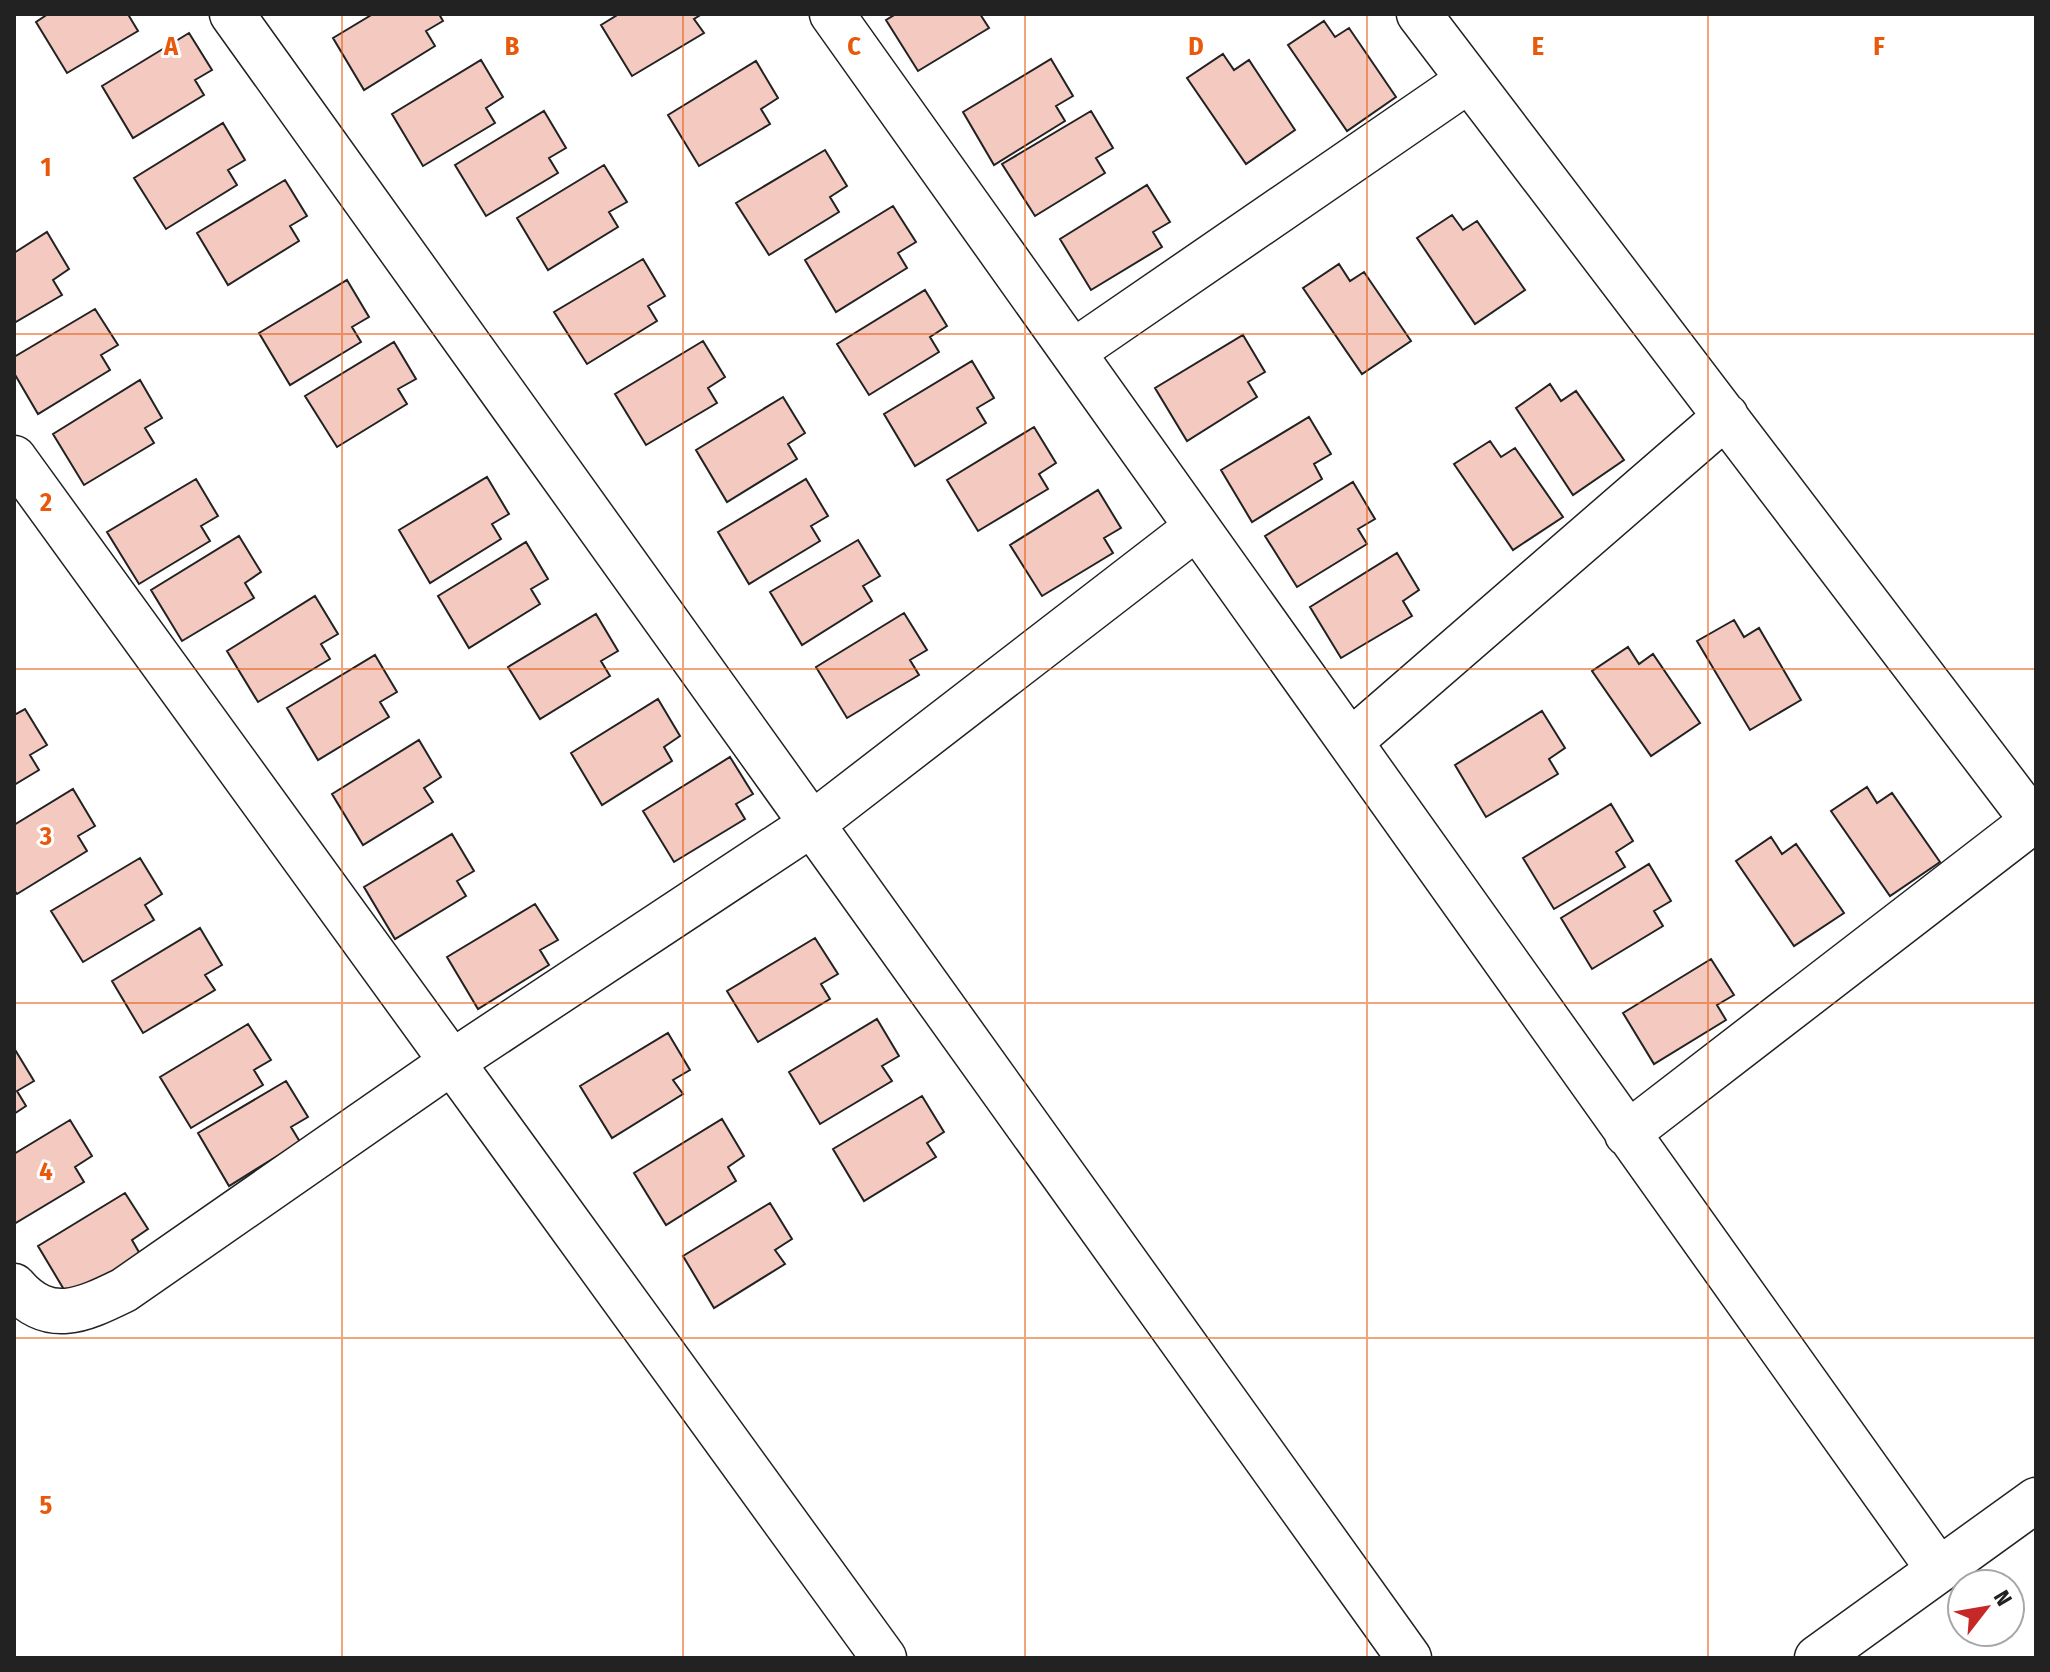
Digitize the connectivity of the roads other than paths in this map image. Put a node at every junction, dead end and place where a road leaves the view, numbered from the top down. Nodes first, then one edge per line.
1 (232, 14) edge
2 (832, 14) edge
3 (1419, 14) edge
4 (1469, 80) junction
5 (1073, 352) junction
6 (1726, 416) junction
7 (14, 458) edge
8 (1197, 527) junction
9 (1350, 742) junction
10 (812, 824) junction
11 (452, 1062) junction
12 (1627, 1134) junction
13 (14, 1286) edge
14 (2036, 1500) edge
15 (1939, 1570) junction
16 (884, 1658) edge
17 (1409, 1658) edge
18 (1817, 1658) edge

1 - 10 street
2 - 5 street
3 - 4 street
4 - 5 street
4 - 6 street
5 - 8 street
6 - 9 street
6 - 12 street
7 - 11 street
8 - 9 street
8 - 10 street
9 - 12 street
10 - 11 street
10 - 17 street
11 - 13 street
11 - 16 street
12 - 15 street
14 - 15 street
15 - 18 street

